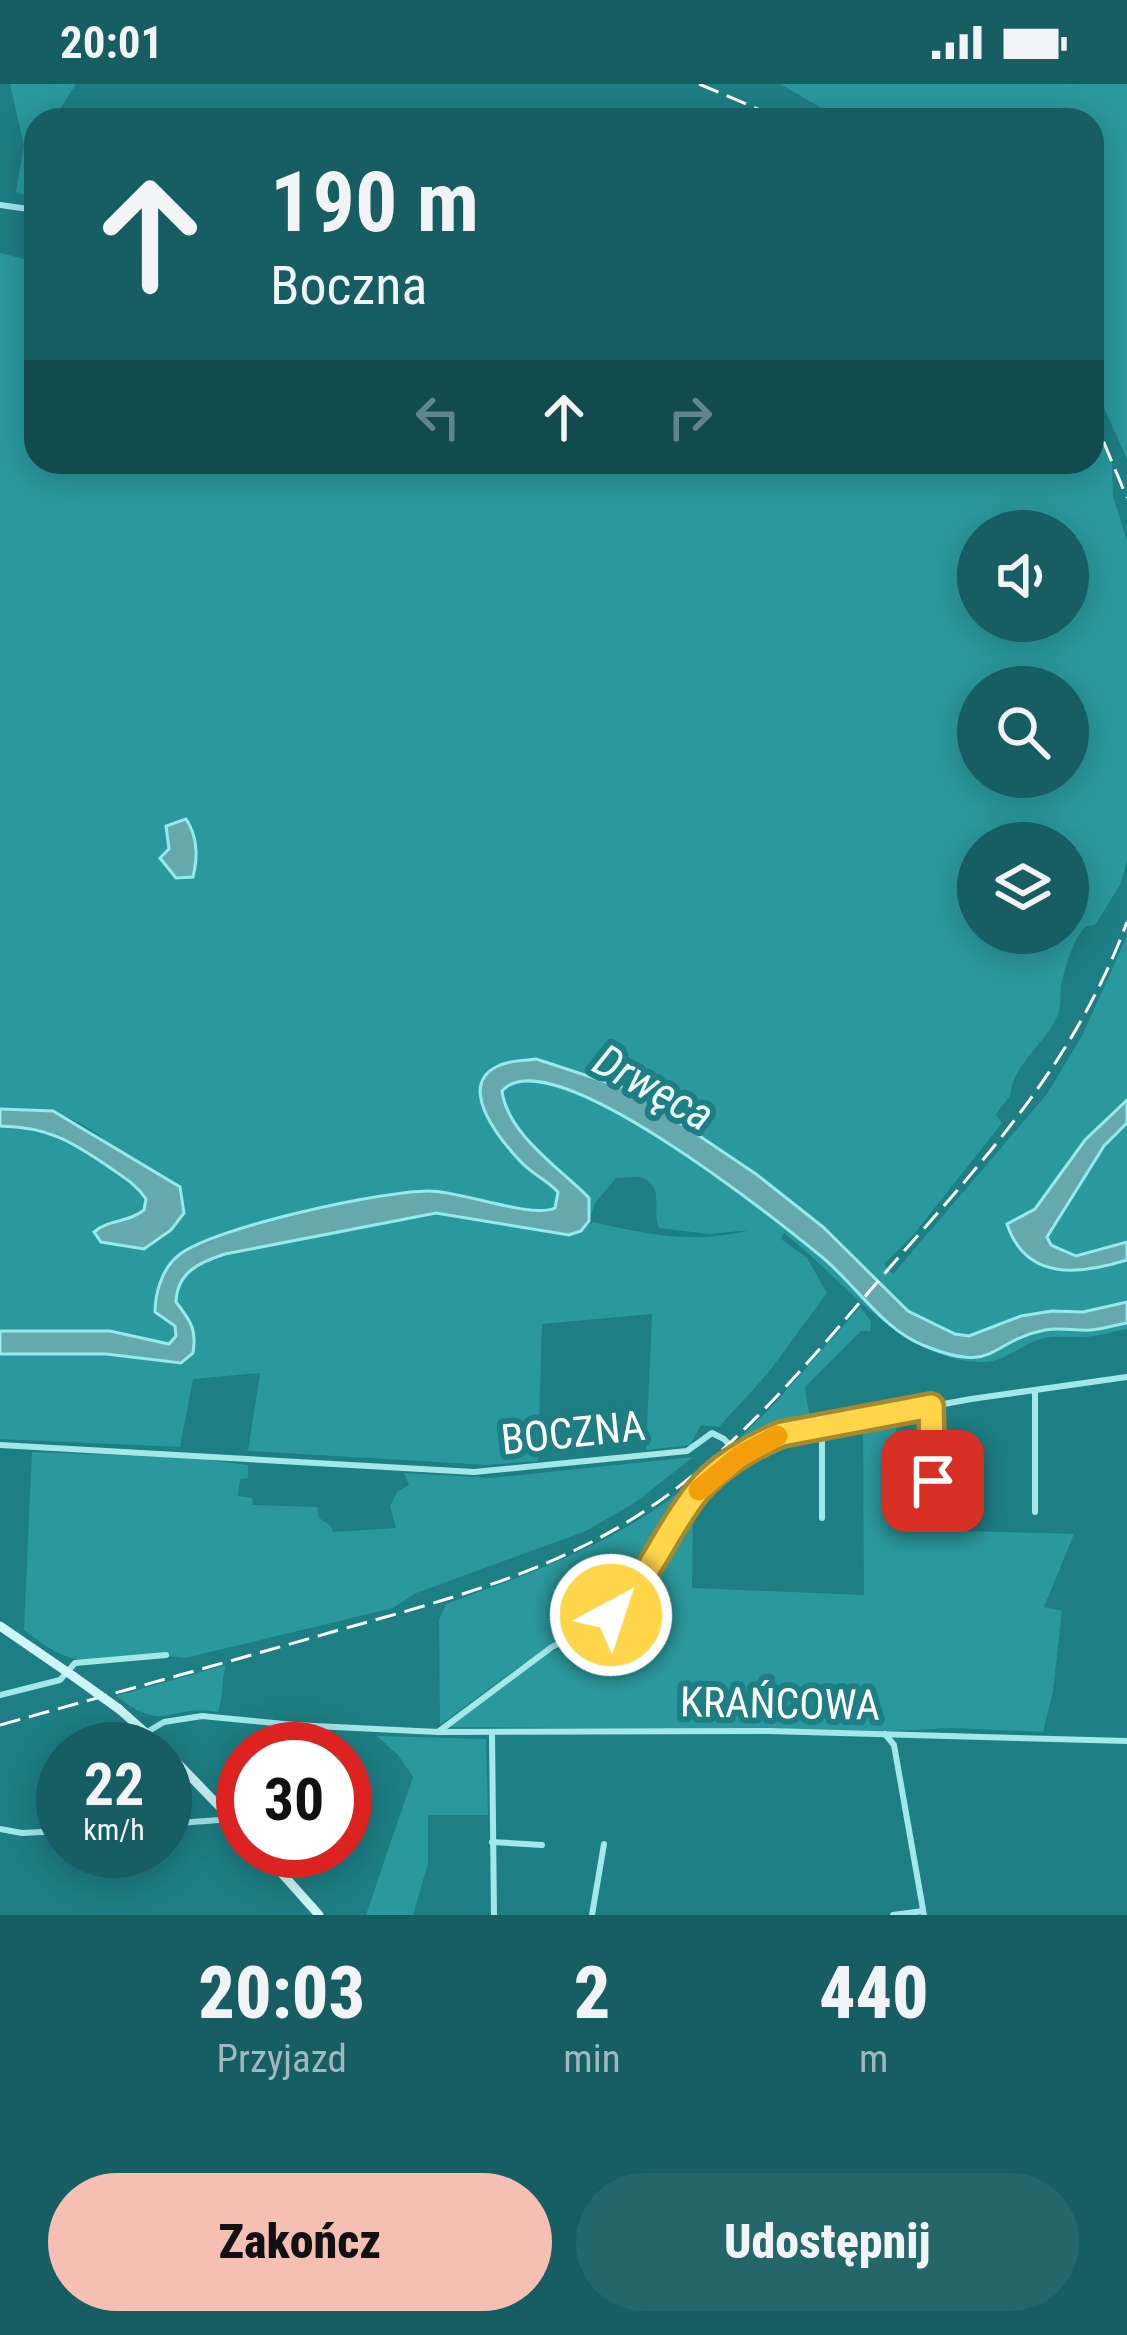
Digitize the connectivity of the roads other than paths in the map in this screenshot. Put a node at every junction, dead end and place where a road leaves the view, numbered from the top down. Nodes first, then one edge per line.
1 (1127, 1377) edge
2 (1035, 1392) junction
3 (931, 1406) junction
4 (822, 1427) junction
5 (0, 1444) edge
6 (740, 1456) junction
7 (1035, 1512) dead end
8 (822, 1518) dead end
9 (934, 1518) dead end
10 (0, 1626) edge
11 (166, 1655) dead end
12 (70, 1674) junction
13 (0, 1695) edge
14 (135, 1722) edge
15 (169, 1722) edge
16 (438, 1732) junction
17 (492, 1732) junction
18 (885, 1734) junction
19 (1127, 1741) edge
20 (192, 1778) edge
21 (216, 1803) edge
22 (0, 1829) edge
23 (36, 1833) edge
24 (492, 1842) junction
25 (604, 1844) dead end
26 (542, 1845) dead end
27 (286, 1878) edge
28 (923, 1913) edge
29 (319, 1915) edge
30 (494, 1915) edge
31 (592, 1915) edge
32 (893, 1915) edge

1 - 2 street
2 - 3 street
2 - 7 street
3 - 4 street
3 - 9 street
4 - 6 street
4 - 8 street
5 - 6 street, BOCZNA
6 - 16 street
10 - 12 main road
11 - 12 street
12 - 13 street
12 - 14 main road, bridge
15 - 16 street, KRAŃCOWA
16 - 17 street, KRAŃCOWA
17 - 18 street, KRAŃCOWA
17 - 24 street
18 - 19 street, KRAŃCOWA
18 - 28 street
20 - 21 main road
22 - 23 street
24 - 26 street
24 - 30 street
25 - 31 street
27 - 29 main road
28 - 32 street

